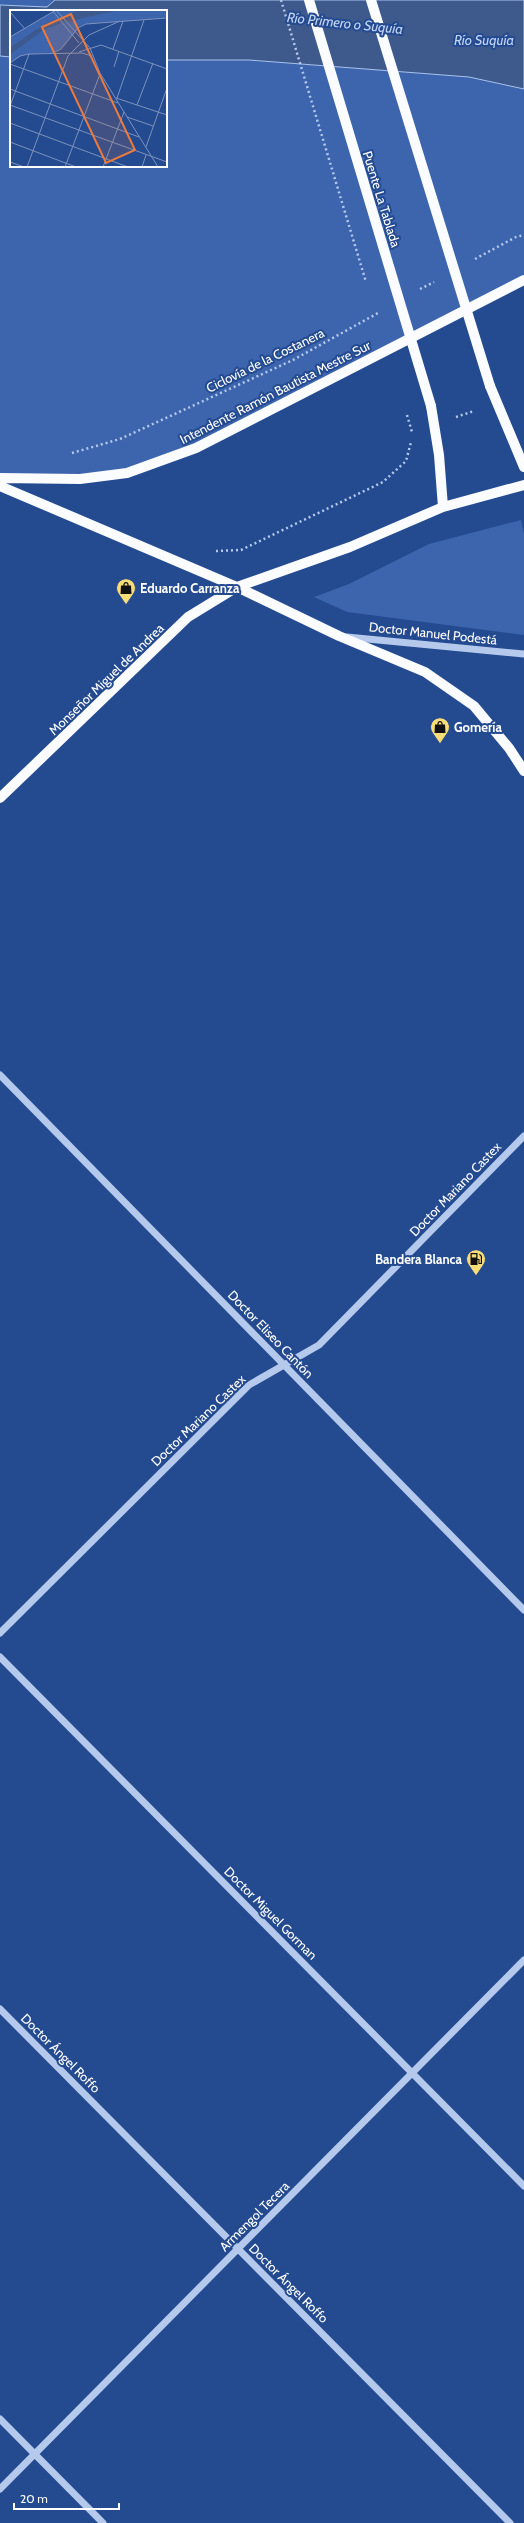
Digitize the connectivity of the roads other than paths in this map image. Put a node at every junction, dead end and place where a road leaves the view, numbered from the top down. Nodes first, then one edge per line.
1 (309, 0) edge
2 (371, 0) edge
3 (524, 280) edge
4 (524, 467) edge
5 (0, 478) edge
6 (524, 485) edge
7 (0, 486) edge
8 (443, 507) junction
9 (237, 587) junction
10 (339, 636) junction
11 (524, 654) edge
12 (524, 771) edge
13 (0, 798) edge
14 (0, 1076) edge
15 (524, 1136) edge
16 (284, 1365) junction
17 (524, 1610) edge
18 (0, 1633) edge
19 (0, 1657) edge
20 (524, 1960) edge
21 (0, 2009) edge
22 (412, 2073) junction
23 (524, 2186) edge
24 (238, 2249) junction
25 (0, 2419) edge
26 (35, 2454) junction
27 (0, 2489) edge
28 (103, 2523) edge
29 (510, 2523) edge

1 - 8 main road, Puente La Tablada, bridge
2 - 4 main road, bridge
3 - 5 main road, Intendente Ramón Bautista Mestre Sur
6 - 8 main road
7 - 9 main road
8 - 9 main road
9 - 10 main road
9 - 13 main road, Monseñor Miguel de Andrea
10 - 11 street, Doctor Manuel Podestá
10 - 12 main road
14 - 16 street, Doctor Eliseo Cantón
15 - 16 street, Doctor Mariano Castex
16 - 17 street, Doctor Eliseo Cantón
16 - 18 street, Doctor Mariano Castex
19 - 22 street, Doctor Miguel Gorman
20 - 22 street, Armengol Tecera
21 - 24 street, Doctor Ángel Roffo
22 - 23 street, Doctor Miguel Gorman
22 - 24 street, Armengol Tecera
24 - 26 street, Armengol Tecera
24 - 29 street, Doctor Ángel Roffo
25 - 26 street
26 - 27 street, Armengol Tecera
26 - 28 street

